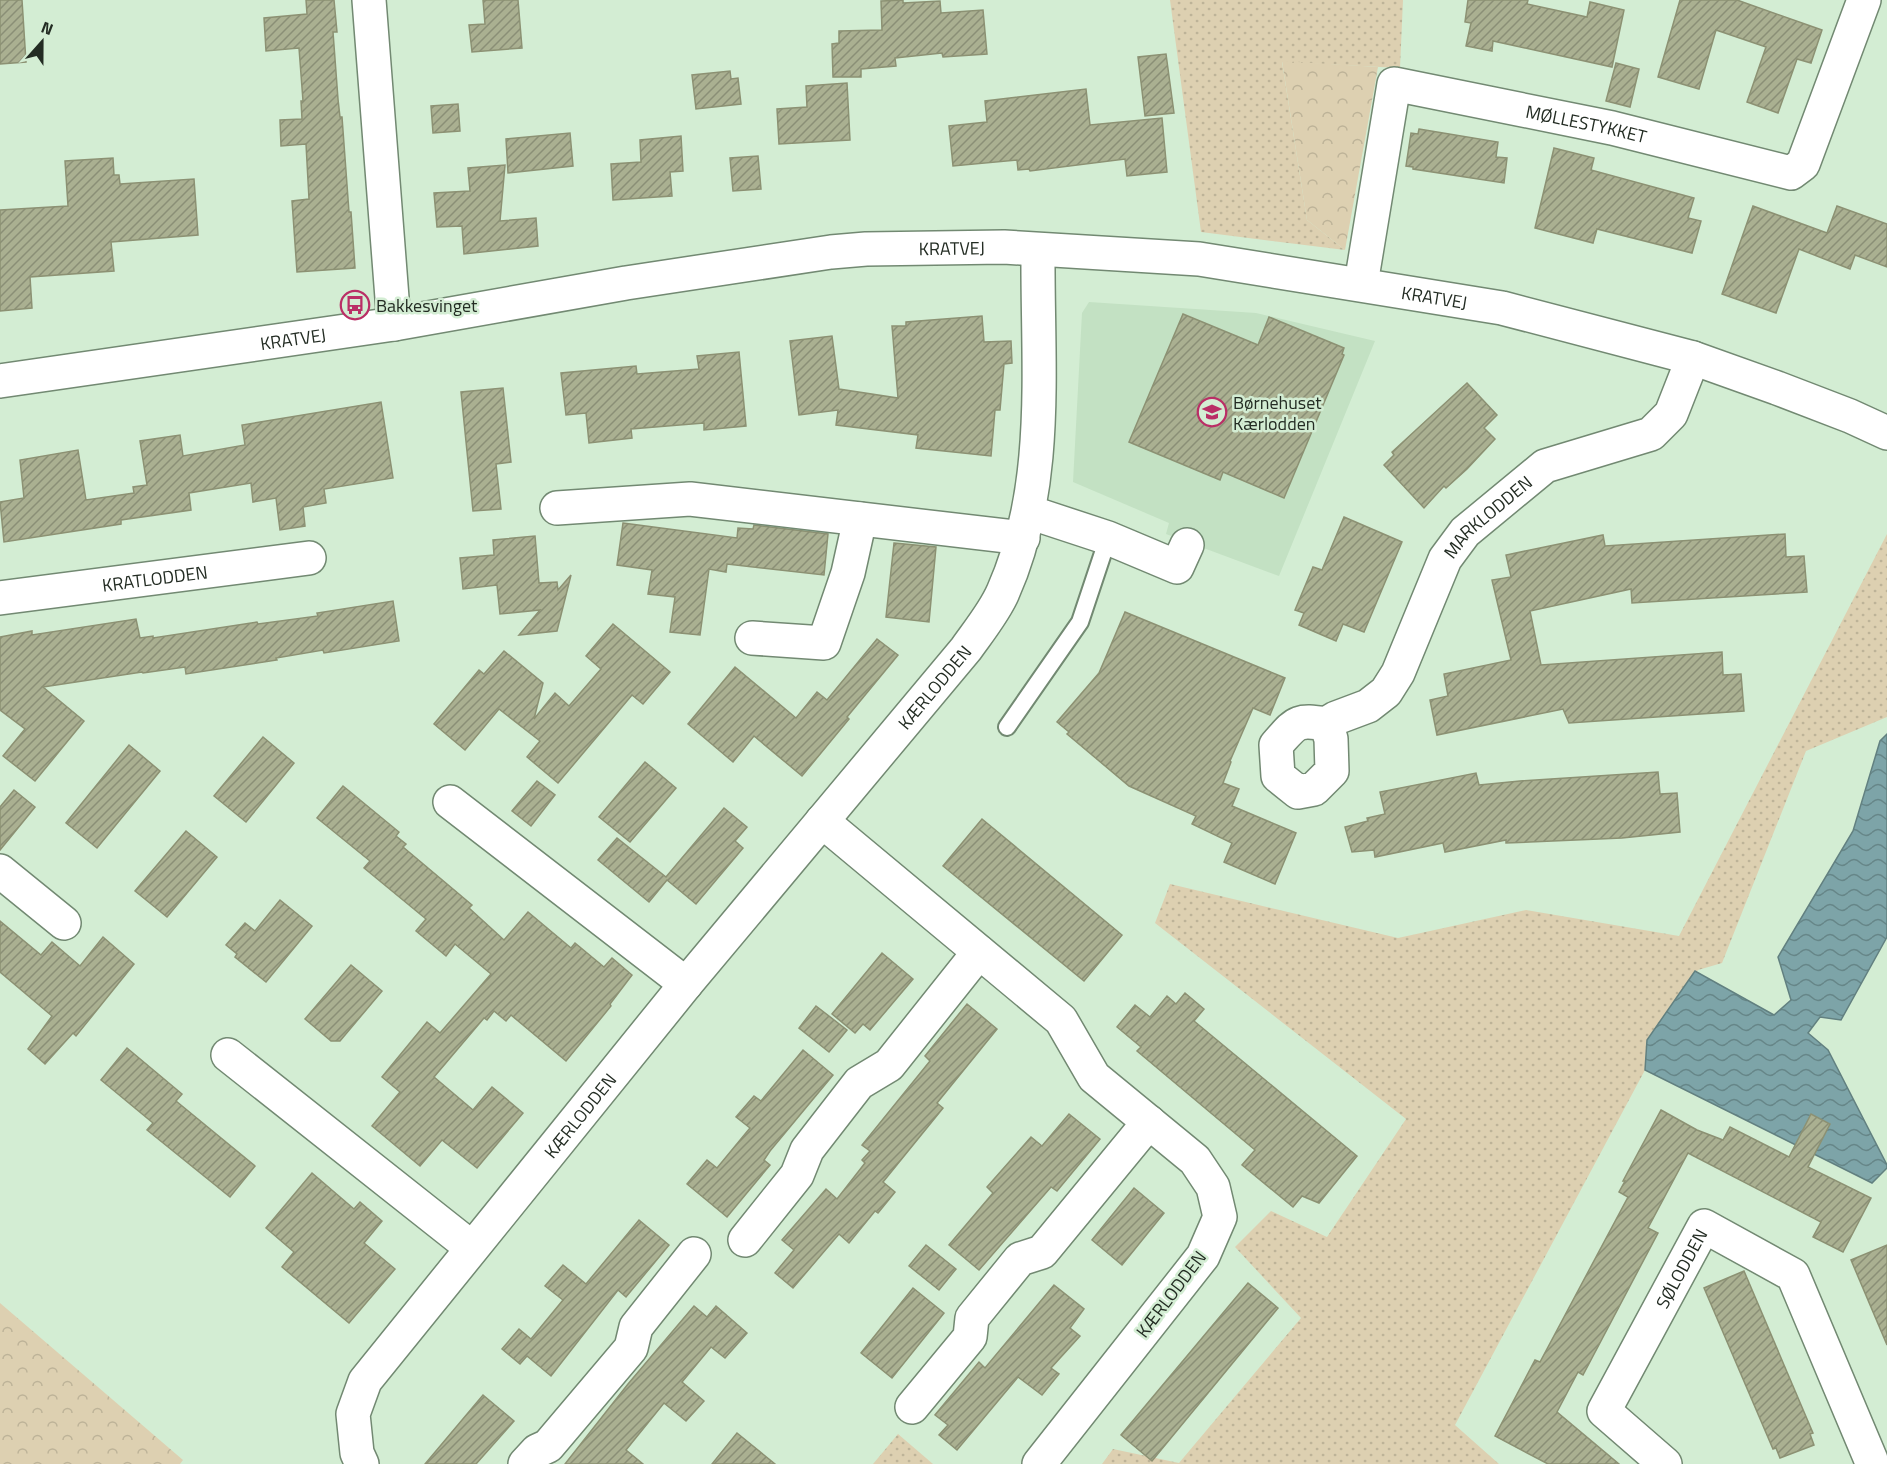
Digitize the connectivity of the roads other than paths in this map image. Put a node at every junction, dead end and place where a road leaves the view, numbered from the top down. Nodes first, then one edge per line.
1 (369, 0) edge
2 (1864, 0) edge
3 (1038, 250) junction
4 (1361, 284) junction
5 (394, 324) junction
6 (1693, 358) junction
7 (0, 381) edge
8 (1887, 433) edge
9 (557, 508) dead end
10 (860, 519) junction
11 (1026, 525) junction
12 (1108, 538) junction
13 (1187, 545) dead end
14 (309, 558) dead end
15 (0, 598) edge
16 (752, 638) dead end
17 (1326, 724) dead end
18 (1007, 727) dead end
19 (450, 802) dead end
20 (822, 821) junction
21 (0, 871) edge
22 (64, 923) dead end
23 (980, 952) junction
24 (686, 984) junction
25 (228, 1055) dead end
26 (1149, 1122) junction
27 (745, 1240) dead end
28 (472, 1248) junction
29 (694, 1254) dead end
30 (912, 1407) dead end
31 (1873, 1459) edge
32 (362, 1464) edge
33 (525, 1464) edge
34 (1039, 1464) edge
35 (1665, 1464) edge

1 - 5 street
2 - 4 street, MØLLESTYKKET
3 - 4 street, KRATVEJ
3 - 5 street, KRATVEJ
3 - 11 street, KÆRLODDEN
4 - 6 street, KRATVEJ
5 - 7 street, KRATVEJ
6 - 8 street, KRATVEJ
6 - 17 street, MARKLODDEN
9 - 10 street
10 - 11 street
10 - 16 street
11 - 12 street
11 - 20 street, KÆRLODDEN
12 - 13 street
12 - 18 lane
14 - 15 street, KRATLODDEN
19 - 24 street
20 - 23 street, KÆRLODDEN
20 - 24 street, KÆRLODDEN
21 - 22 street
23 - 26 street, KÆRLODDEN
23 - 27 street
24 - 28 street, KÆRLODDEN
25 - 28 street
26 - 30 street
26 - 34 street, KÆRLODDEN
28 - 32 street, KÆRLODDEN
29 - 33 street
31 - 35 street, SØLODDEN

